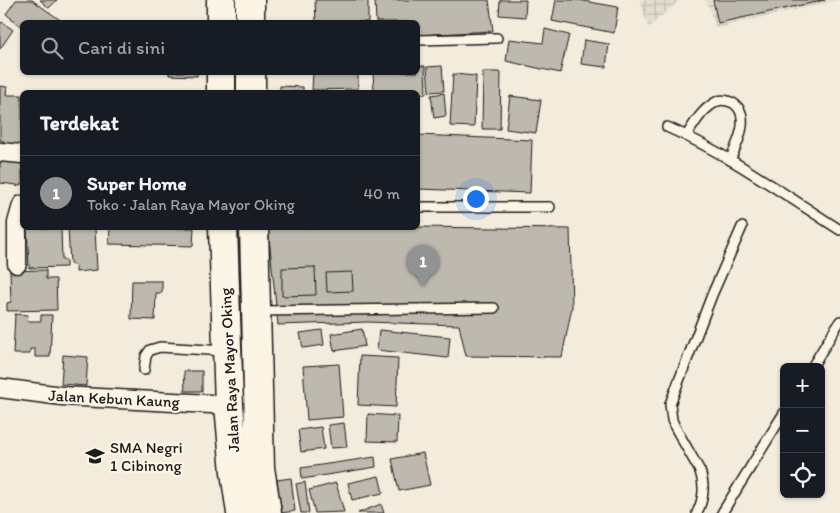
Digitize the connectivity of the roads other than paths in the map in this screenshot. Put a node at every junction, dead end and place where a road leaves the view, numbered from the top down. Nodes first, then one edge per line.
1 (221, 0) edge
2 (250, 0) edge
3 (221, 20) edge
4 (250, 20) edge
5 (497, 38) dead end
6 (420, 40) edge
7 (221, 75) edge
8 (251, 75) edge
9 (221, 90) edge
10 (251, 90) edge
11 (667, 127) dead end
12 (687, 135) junction
13 (0, 152) edge
14 (20, 154) edge
15 (730, 160) junction
16 (420, 207) edge
17 (550, 207) dead end
18 (20, 214) edge
19 (742, 227) dead end
20 (223, 230) edge
21 (254, 230) edge
22 (840, 230) edge
23 (17, 264) dead end
24 (494, 308) dead end
25 (255, 311) junction
26 (840, 321) edge
27 (227, 352) junction
28 (814, 363) edge
29 (144, 370) dead end
30 (0, 388) edge
31 (229, 405) junction
32 (780, 419) edge
33 (241, 513) edge
34 (267, 513) edge
35 (697, 513) edge
36 (722, 513) edge

1 - 3 main road
2 - 4 main road
5 - 6 lane
7 - 9 main road
8 - 10 main road
11 - 12 lane
12 - 15 lane
12 - 15 lane
13 - 14 street
15 - 22 lane
16 - 17 lane
18 - 23 street
19 - 35 lane
20 - 27 main road, Jalan Raya Mayor Oking
21 - 25 main road, Jalan Raya Mayor Oking
24 - 25 lane
25 - 34 main road, Jalan Raya Mayor Oking
26 - 28 lane
27 - 29 lane
27 - 31 main road, Jalan Raya Mayor Oking
30 - 31 street, Jalan Kebun Kaung
31 - 33 main road, Jalan Raya Mayor Oking
32 - 36 lane

